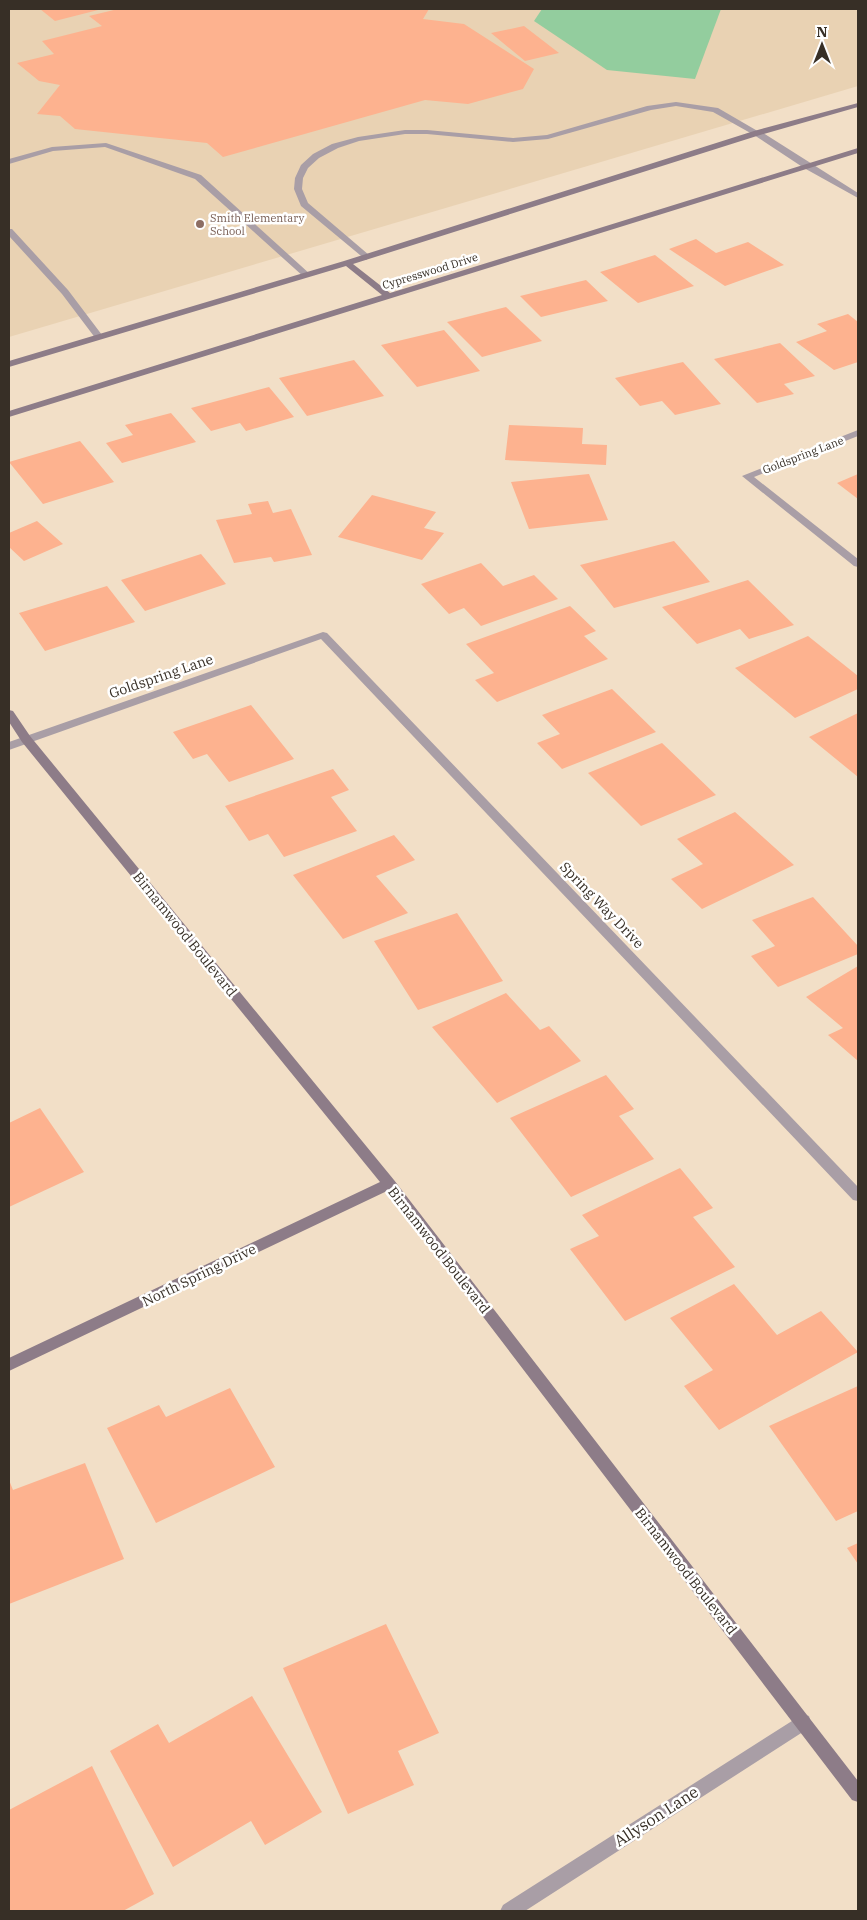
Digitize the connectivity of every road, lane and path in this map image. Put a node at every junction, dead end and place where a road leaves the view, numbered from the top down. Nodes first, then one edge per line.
1 (858, 105) edge
2 (757, 133) junction
3 (858, 150) edge
4 (9, 162) edge
5 (807, 166) junction
6 (858, 196) edge
7 (9, 231) edge
8 (366, 257) junction
9 (347, 263) junction
10 (306, 274) junction
11 (388, 296) junction
12 (99, 337) junction
13 (9, 364) edge
14 (9, 414) edge
15 (858, 433) edge
16 (858, 564) edge
17 (324, 635) joint
18 (9, 714) edge
19 (26, 739) junction
20 (9, 746) edge
21 (389, 1184) junction
22 (858, 1196) edge
23 (9, 1365) edge
24 (803, 1722) junction
25 (858, 1794) edge
26 (509, 1911) edge

1 - 2 main road
2 - 5 street
2 - 8 main road
2 - 8 street
3 - 5 main road, Cypresswood Drive
4 - 10 street
5 - 6 street
5 - 11 main road, Cypresswood Drive
7 - 12 street
8 - 9 main road
9 - 10 main road
9 - 11 main road
10 - 12 main road
11 - 14 main road, Cypresswood Drive
12 - 13 main road
15 - 16 street, Goldspring Lane
17 - 19 street, Goldspring Lane
17 - 22 street, Spring Way Drive
18 - 19 main road, Birnamwood Boulevard
19 - 20 street, Goldspring Lane
19 - 21 main road, Birnamwood Boulevard
21 - 23 main road, North Spring Drive
21 - 24 main road, Birnamwood Boulevard
24 - 25 main road, Birnamwood Boulevard
24 - 26 street, Allyson Lane

